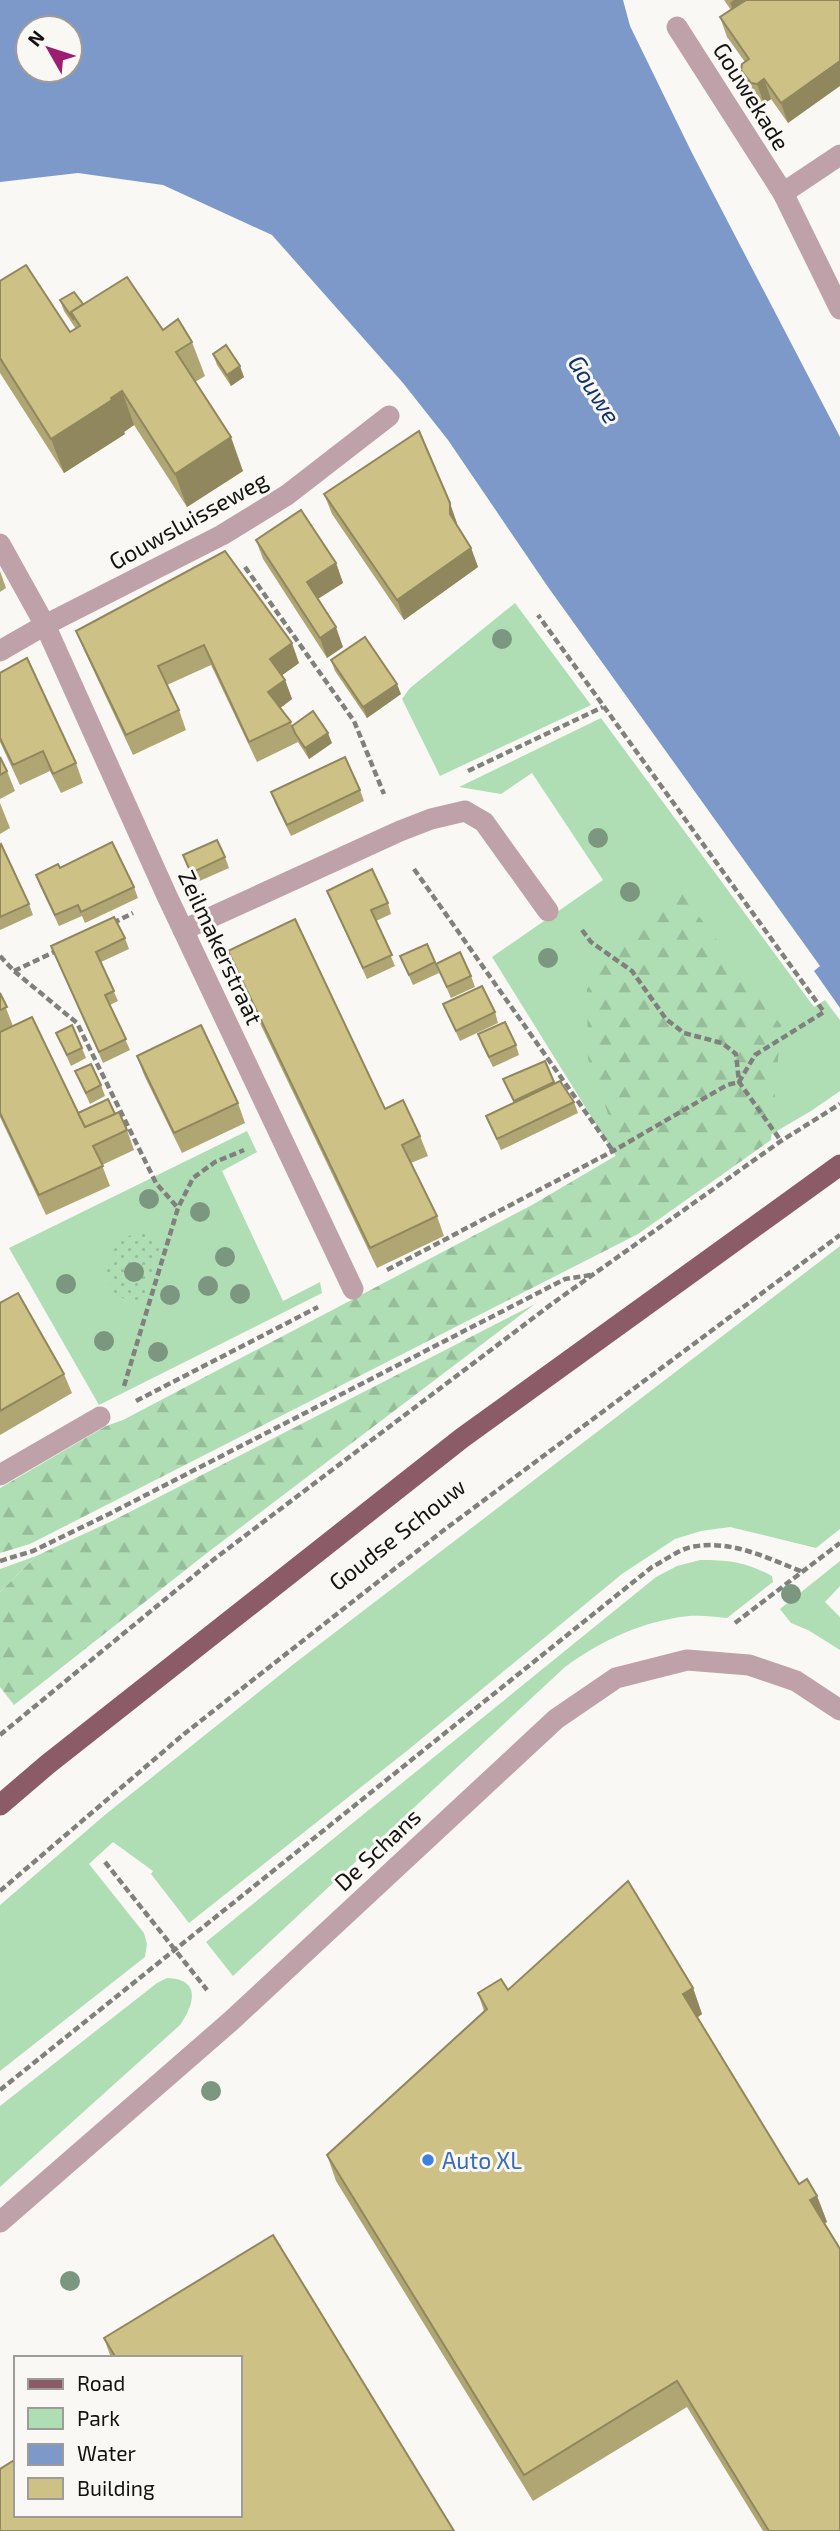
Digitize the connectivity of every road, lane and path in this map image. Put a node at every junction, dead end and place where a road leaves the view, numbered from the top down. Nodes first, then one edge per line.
1 (677, 27) dead end
2 (840, 155) edge
3 (783, 193) junction
4 (840, 309) edge
5 (389, 416) dead end
6 (0, 544) edge
7 (538, 615) dead end
8 (45, 625) junction
9 (0, 651) edge
10 (603, 707) junction
11 (431, 819) junction
12 (167, 896) junction
13 (548, 911) joint
14 (108, 925) edge
15 (183, 930) junction
16 (61, 948) edge
17 (0, 956) edge
18 (14, 971) junction
19 (739, 1082) junction
20 (840, 1104) edge
21 (281, 1135) junction
22 (781, 1141) junction
23 (834, 1169) edge
24 (178, 1208) junction
25 (840, 1235) edge
26 (595, 1275) junction
27 (353, 1289) junction
28 (108, 1414) junction
29 (0, 1475) edge
30 (840, 1543) edge
31 (0, 1561) edge
32 (803, 1572) junction
33 (687, 1660) junction
34 (840, 1710) edge
35 (0, 1735) edge
36 (0, 1805) edge
37 (105, 1862) dead end
38 (0, 1891) edge
39 (176, 1950) junction
40 (231, 2021) junction
41 (0, 2090) edge
42 (0, 2222) edge

1 - 3 street, Gouwekade
2 - 3 street
3 - 4 street, Gouwekade
5 - 8 street, Gouwsluisseweg
6 - 8 street, Zeilmakerstraat
7 - 10 path
8 - 9 street, Gouwsluisseweg
8 - 12 street, Zeilmakerstraat
10 - 11 path
10 - 19 path
11 - 13 street
11 - 15 street
12 - 14 path
12 - 15 street, Zeilmakerstraat
13 - 19 path
15 - 21 street, Zeilmakerstraat
16 - 18 path
17 - 18 path
18 - 24 path
19 - 22 path
19 - 27 path
20 - 22 path
21 - 24 path
21 - 27 street, Zeilmakerstraat
22 - 26 path
23 - 36 main road, Goudse Schouw
24 - 28 path
25 - 38 path, Goudse Schouw
26 - 31 path
26 - 35 path
27 - 28 path
28 - 29 street
30 - 32 path
32 - 33 path
32 - 39 path
33 - 34 street, De Schans
33 - 40 street, De Schans
37 - 39 path
39 - 40 path
39 - 41 path
40 - 42 street, De Schans

